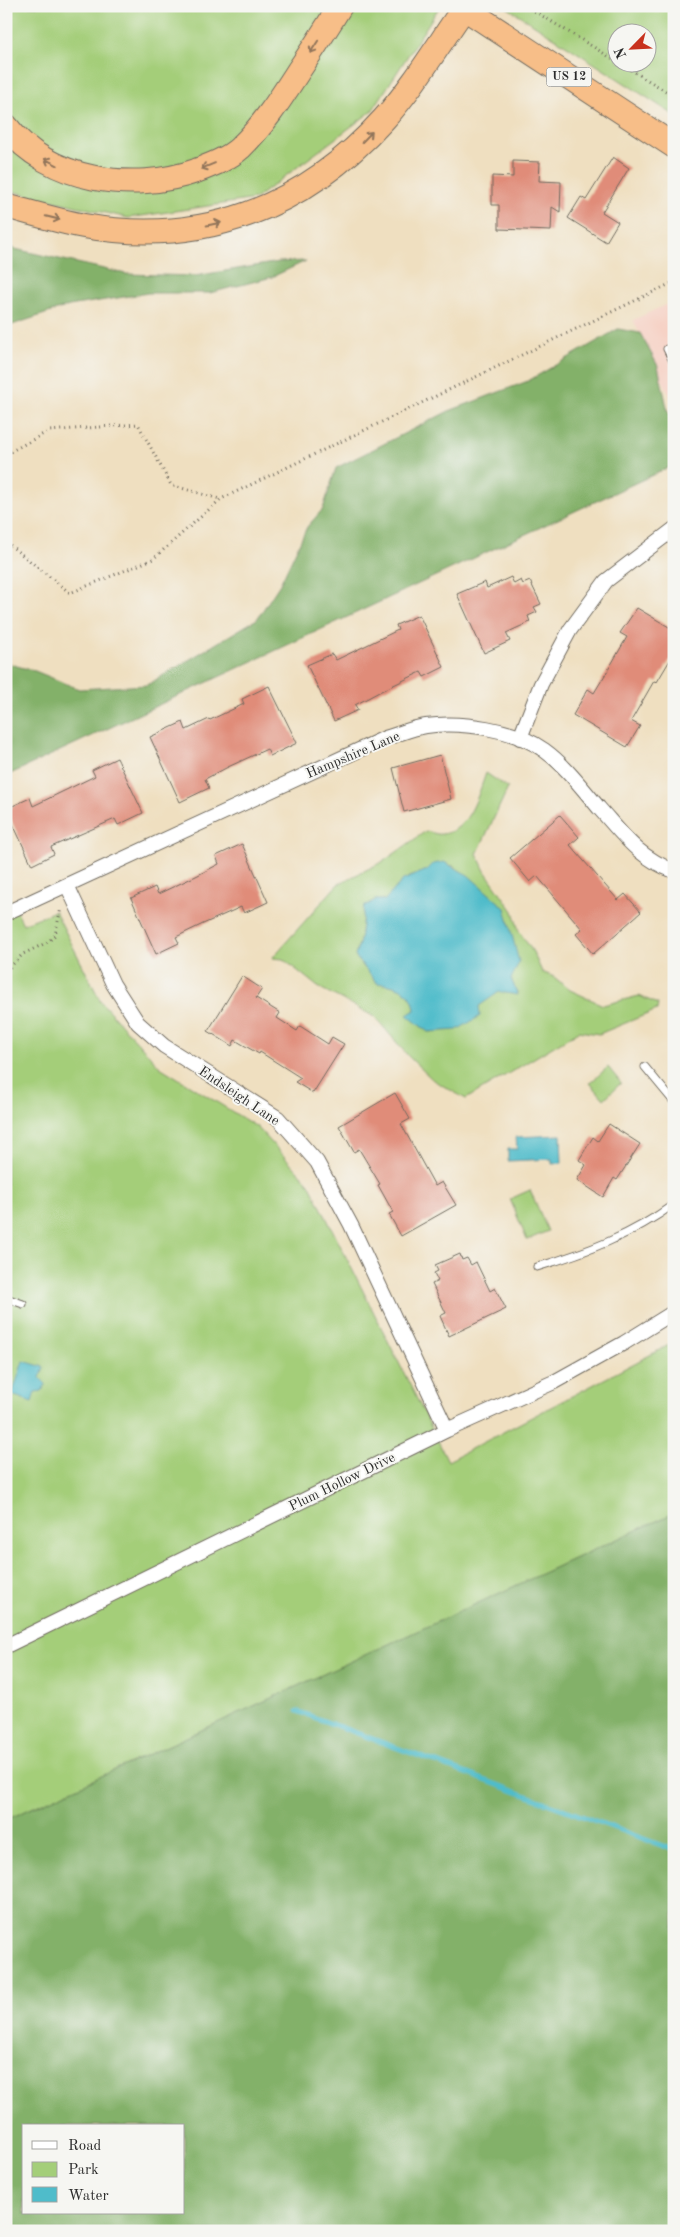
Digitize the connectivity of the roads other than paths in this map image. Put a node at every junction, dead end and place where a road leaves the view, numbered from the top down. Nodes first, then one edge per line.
1 (340, 6) edge
2 (462, 7) edge
3 (6, 126) edge
4 (674, 146) edge
5 (6, 206) edge
6 (674, 346) edge
7 (674, 363) edge
8 (674, 529) edge
9 (520, 738) junction
10 (674, 871) edge
11 (67, 885) junction
12 (6, 914) edge
13 (645, 1067) dead end
14 (674, 1102) edge
15 (674, 1204) edge
16 (537, 1267) dead end
17 (6, 1298) edge
18 (23, 1304) dead end
19 (674, 1312) edge
20 (447, 1430) junction
21 (6, 1646) edge

1 -> 3 highway
2 - 4 highway, US 12
5 -> 2 highway
6 - 7 lane
8 - 9 street
9 - 10 street, Hampshire Lane
9 - 11 street, Hampshire Lane
11 - 12 street, Hampshire Lane
11 - 20 street, Endsleigh Lane
13 - 14 lane
15 - 16 lane
17 - 18 lane
19 - 20 street, Plum Hollow Drive
20 - 21 street, Plum Hollow Drive

